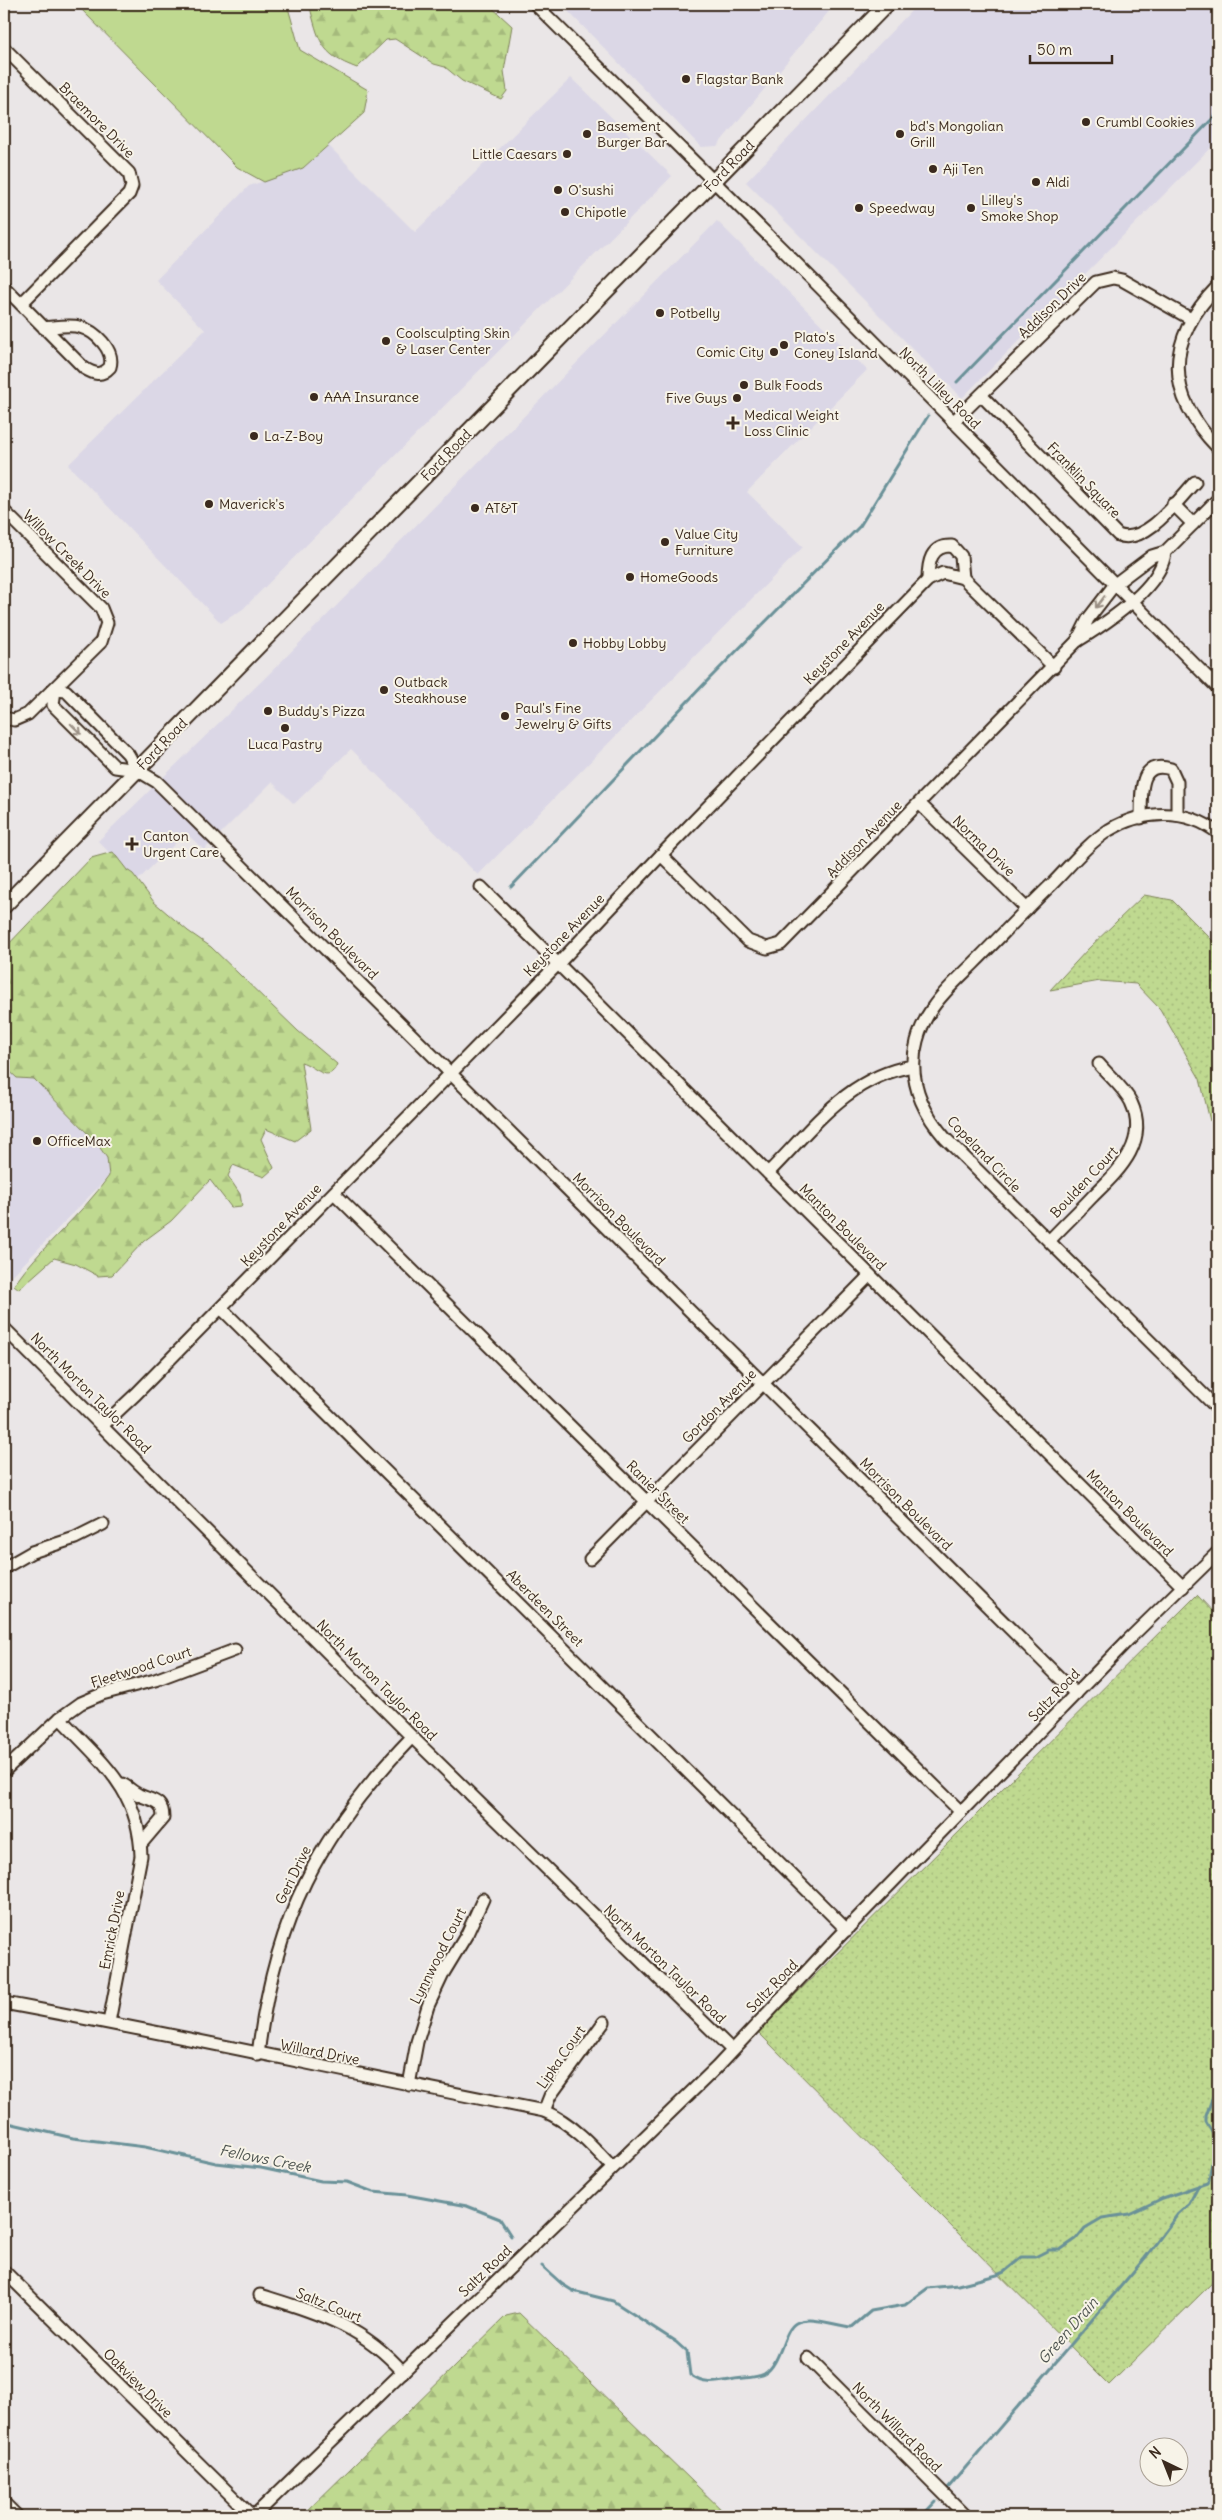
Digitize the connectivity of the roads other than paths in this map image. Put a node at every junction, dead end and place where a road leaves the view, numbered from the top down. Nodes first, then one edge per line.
1 (535, 4) edge
2 (887, 4) edge
3 (4, 48) edge
4 (713, 182) junction
5 (1218, 286) edge
6 (4, 288) edge
7 (21, 304) junction
8 (1191, 319) junction
9 (44, 328) junction
10 (981, 395) junction
11 (953, 422) junction
12 (1218, 448) edge
13 (1196, 482) dead end
14 (1218, 499) edge
15 (1173, 504) junction
16 (4, 511) edge
17 (1193, 524) junction
18 (1165, 552) junction
19 (963, 578) junction
20 (928, 580) junction
21 (1115, 584) junction
22 (1133, 603) junction
23 (1077, 641) junction
24 (1054, 667) junction
25 (1218, 688) edge
26 (55, 690) junction
27 (4, 718) edge
28 (137, 770) junction
29 (920, 804) junction
30 (1177, 815) junction
31 (1141, 818) junction
32 (1218, 833) edge
33 (661, 854) junction
34 (481, 887) dead end
35 (4, 906) edge
36 (1027, 909) junction
37 (558, 964) junction
38 (1099, 1064) dead end
39 (913, 1066) junction
40 (451, 1073) junction
41 (768, 1173) junction
42 (334, 1193) junction
43 (1048, 1241) junction
44 (870, 1275) junction
45 (221, 1308) junction
46 (4, 1328) edge
47 (763, 1383) junction
48 (1218, 1409) edge
49 (103, 1426) junction
50 (646, 1502) junction
51 (103, 1524) dead end
52 (1218, 1552) edge
53 (590, 1559) dead end
54 (4, 1568) edge
55 (1184, 1587) junction
56 (235, 1650) dead end
57 (1076, 1694) junction
58 (60, 1718) junction
59 (412, 1737) junction
60 (4, 1771) edge
61 (120, 1783) junction
62 (961, 1812) junction
63 (141, 1844) junction
64 (482, 1899) dead end
65 (847, 1930) junction
66 (4, 2003) edge
67 (109, 2022) junction
68 (604, 2022) dead end
69 (732, 2050) junction
70 (258, 2055) junction
71 (409, 2085) junction
72 (544, 2111) junction
73 (612, 2167) junction
74 (4, 2271) edge
75 (260, 2295) dead end
76 (808, 2358) dead end
77 (403, 2372) junction
78 (4, 2503) edge
79 (18, 2516) edge
80 (253, 2516) edge
81 (966, 2516) edge

1 - 4 street, North Lilley Road
2 - 4 main road, Ford Road
3 - 7 street, Braemore Drive
4 - 11 street, North Lilley Road
4 - 28 main road, Ford Road
5 - 8 street
6 - 7 street
7 - 9 street
8 - 10 street, Addison Drive
8 - 12 street
9 - 9 street
10 - 11 street, Addison Drive
10 - 15 street, Franklin Square
11 - 21 street, North Lilley Road
13 - 15 street, Franklin Square
14 - 17 street, Addison Avenue
15 - 17 street
16 - 26 street, Willow Creek Drive
17 - 18 street, Addison Avenue
18 - 21 street, Addison Avenue
18 - 22 street, Addison Avenue
19 - 20 street
19 - 20 street
19 - 24 street
20 - 33 street, Keystone Avenue
21 - 22 street, North Lilley Road
21 -> 23 street, Addison Avenue
22 - 23 street, Addison Avenue
22 - 25 street, North Lilley Road
23 - 24 street, Addison Avenue
24 - 29 street, Addison Avenue
26 - 27 street
26 - 28 street
26 -> 28 street
28 - 35 main road, Ford Road
28 - 40 street, Morrison Boulevard
29 - 33 street, Addison Avenue
29 - 36 street, Norma Drive
30 - 31 street, Copeland Circle
30 - 31 street
30 - 32 street, Copeland Circle
31 - 36 street, Copeland Circle
33 - 37 street, Keystone Avenue
34 - 37 street, Manton Boulevard
36 - 39 street, Copeland Circle
37 - 40 street, Keystone Avenue
37 - 41 street, Manton Boulevard
38 - 43 street, Boulden Court
39 - 41 street
39 - 43 street, Copeland Circle
40 - 42 street, Keystone Avenue
40 - 47 street, Morrison Boulevard
41 - 44 street, Manton Boulevard
42 - 45 street, Keystone Avenue
42 - 50 street, Ranier Street
43 - 48 street, Copeland Circle
44 - 47 street, Gordon Avenue
44 - 55 street, Manton Boulevard
45 - 49 street, Keystone Avenue
45 - 65 street, Aberdeen Street
46 - 49 street, North Morton Taylor Road
47 - 50 street, Gordon Avenue
47 - 57 street, Morrison Boulevard
49 - 59 street, North Morton Taylor Road
50 - 53 street, Gordon Avenue
50 - 62 street, Ranier Street
51 - 54 street
52 - 55 street, Saltz Road
55 - 57 street, Saltz Road
56 - 58 street, Fleetwood Court
57 - 62 street, Saltz Road
58 - 60 street, Fleetwood Court
58 - 61 street, Emrick Drive
59 - 69 street, North Morton Taylor Road
59 - 70 street, Geri Drive
61 - 63 street, Emrick Drive
61 - 63 street, Emrick Drive
62 - 65 street, Saltz Road
63 - 67 street, Emrick Drive
64 - 71 street, Lynnwood Court
65 - 69 street, Saltz Road
66 - 67 street, Willard Drive
67 - 70 street, Willard Drive
68 - 72 street, Lipka Court
69 - 73 street, Saltz Road
70 - 71 street, Willard Drive
71 - 72 street, Willard Drive
72 - 73 street, Willard Drive
73 - 77 street, Saltz Road
74 - 80 street, Oakview Drive
75 - 77 street, Saltz Court
76 - 81 street, North Willard Road
77 - 80 street, Saltz Road
78 - 79 street

